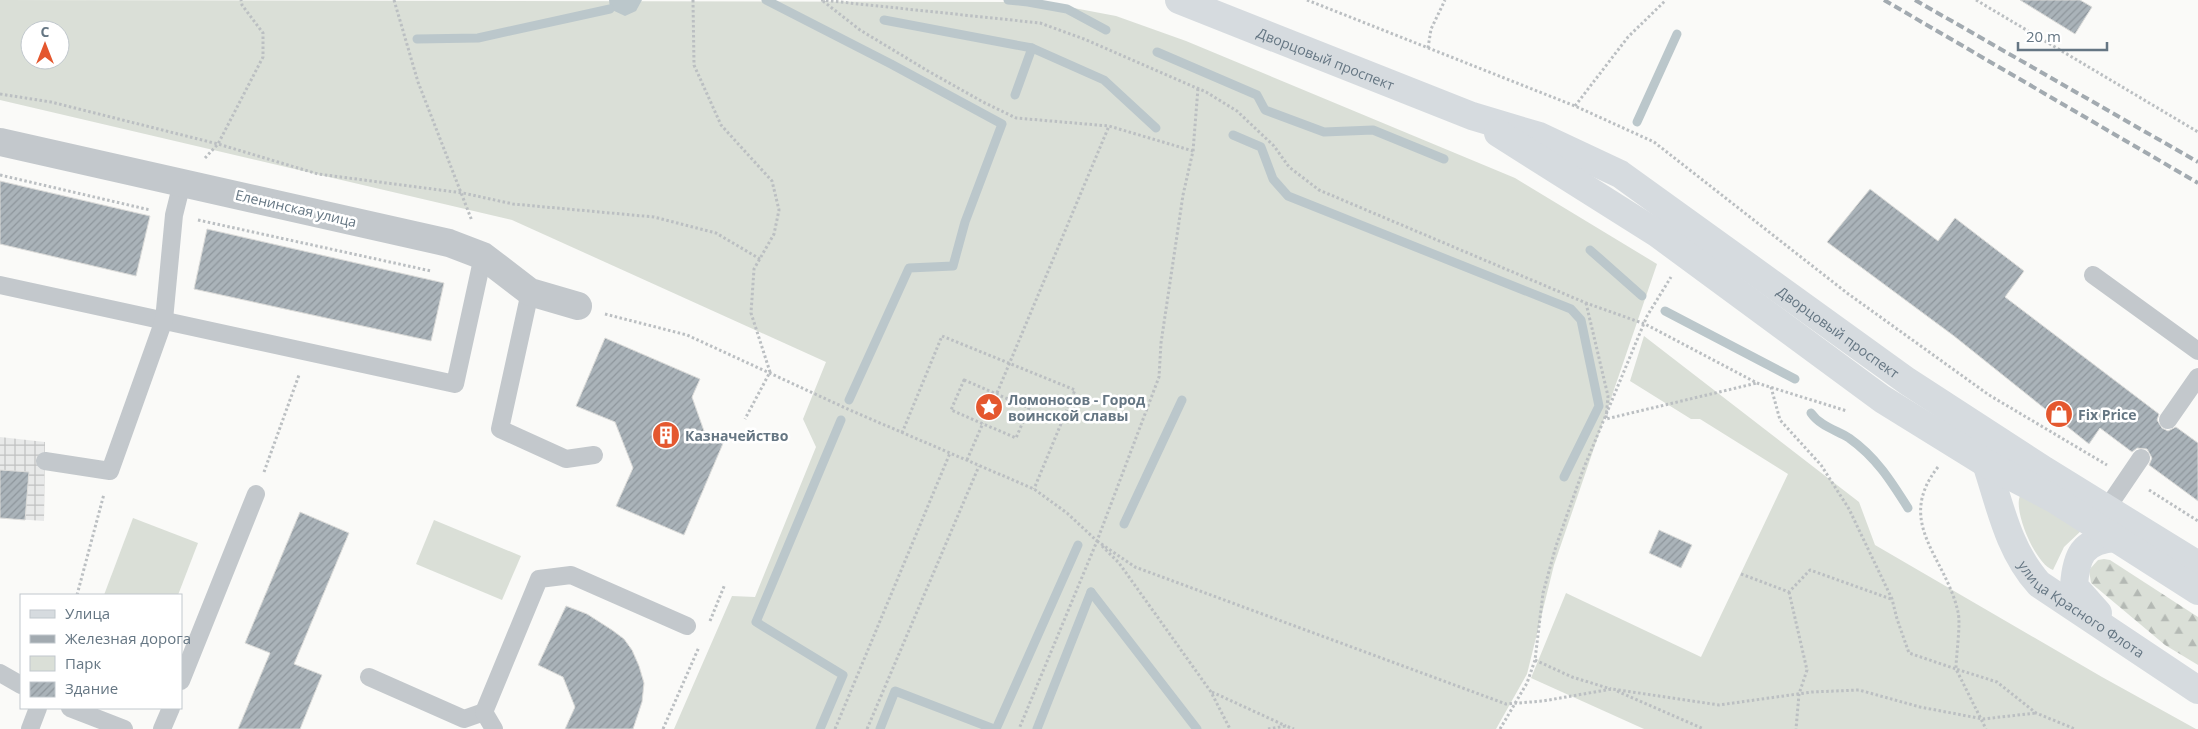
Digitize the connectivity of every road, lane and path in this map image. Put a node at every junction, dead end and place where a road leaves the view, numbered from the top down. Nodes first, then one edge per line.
1 (241, 0) edge
2 (394, 0) edge
3 (693, 0) edge
4 (822, 0) edge
5 (1179, 0) edge
6 (1445, 0) edge
7 (1666, 0) edge
8 (1976, 0) edge
9 (1428, 48) dead end
10 (1198, 88) junction
11 (0, 94) edge
12 (1575, 106) dead end
13 (1472, 116) junction
14 (1109, 126) junction
15 (2198, 132) edge
16 (0, 142) edge
17 (218, 144) junction
18 (1193, 151) junction
19 (0, 175) edge
20 (182, 183) junction
21 (463, 193) junction
22 (174, 215) junction
23 (760, 258) junction
24 (480, 268) junction
25 (2093, 275) dead end
26 (0, 286) edge
27 (1663, 287) dead end
28 (530, 292) junction
29 (1586, 303) junction
30 (578, 306) joint
31 (164, 320) junction
32 (1645, 324) junction
33 (308, 351) junction
34 (2198, 351) edge
35 (1010, 363) junction
36 (770, 372) junction
37 (2198, 377) edge
38 (1757, 383) junction
39 (1771, 387) junction
40 (997, 393) junction
41 (1850, 412) dead end
42 (744, 418) dead end
43 (1606, 419) junction
44 (2168, 420) dead end
45 (1971, 422) junction
46 (983, 424) junction
47 (902, 433) junction
48 (1955, 445) junction
49 (950, 454) junction
50 (594, 455) dead end
51 (2141, 458) dead end
52 (966, 460) junction
53 (45, 461) dead end
54 (979, 466) junction
55 (1939, 467) dead end
56 (1994, 468) junction
57 (2044, 470) junction
58 (110, 471) junction
59 (1034, 489) junction
60 (256, 494) joint
61 (1996, 502) junction
62 (2107, 508) junction
63 (2115, 538) junction
64 (1096, 541) junction
65 (2198, 565) edge
66 (1741, 574) dead end
67 (725, 584) dead end
68 (2198, 591) edge
69 (1789, 592) junction
70 (76, 594) edge
71 (1892, 599) junction
72 (687, 626) dead end
73 (708, 626) dead end
74 (702, 641) dead end
75 (2130, 646) junction
76 (1535, 660) junction
77 (1956, 669) junction
78 (0, 673) edge
79 (369, 677) dead end
80 (182, 679) edge
81 (20, 684) edge
82 (1612, 689) junction
83 (2198, 690) edge
84 (1211, 692) junction
85 (1799, 694) junction
86 (1515, 705) junction
87 (38, 709) edge
88 (73, 709) edge
89 (171, 709) edge
90 (484, 712) junction
91 (2036, 713) junction
92 (1983, 719) junction
93 (1286, 726) junction
94 (30, 729) edge
95 (124, 729) edge
96 (162, 729) edge
97 (494, 729) edge
98 (664, 729) edge
99 (835, 729) edge
100 (867, 729) edge
101 (1019, 729) edge
102 (1230, 729) edge
103 (1268, 729) edge
104 (1294, 729) edge
105 (1500, 729) edge
106 (1704, 729) edge
107 (1796, 729) edge
108 (1986, 729) edge
109 (2075, 729) edge

1 - 17 path
2 - 21 path
3 - 23 path
4 - 10 path
4 - 14 path
5 - 13 main road, Дворцовый проспект
6 - 9 path
7 - 12 path
8 - 15 path
10 - 18 path
10 - 29 path
11 - 17 path
13 - 45 main road, Дворцовый проспект
13 - 48 main road, Дворцовый проспект
14 - 18 path
14 - 35 path
16 - 20 street, Еленинская улица
17 - 20 path
17 - 21 path
18 - 64 path
19 - 22 path
20 - 22 lane
20 - 24 street, Еленинская улица
21 - 23 path
21 - 24 path
22 - 24 path
22 - 31 lane
23 - 36 path
24 - 28 street, Еленинская улица
24 - 33 lane
25 - 34 lane
26 - 31 lane
27 - 32 path
28 - 30 street, Еленинская улица
28 - 50 lane
29 - 32 path
29 - 43 path
30 - 36 path
31 - 33 lane
31 - 58 lane
32 - 38 path
32 - 43 path
33 - 60 path
35 - 40 path
35 - 47 path
35 - 59 path
36 - 42 path
36 - 47 path
37 - 44 lane
38 - 39 path
38 - 43 path
39 - 41 path
39 - 71 path
40 - 46 path
40 - 46 path
43 - 76 path
45 - 56 main road
45 - 57 main road, Дворцовый проспект
46 - 52 path
47 - 49 path
48 - 56 main road, Дворцовый проспект
48 - 61 main road, улица Красного Флота
49 - 52 path
49 - 99 path
51 - 62 lane
52 - 54 path
53 - 58 lane
54 - 59 path
54 - 100 path
55 - 77 path
56 - 57 main road
56 - 61 main road
56 - 63 main road, Дворцовый проспект
57 - 62 main road, Дворцовый проспект
58 - 70 path
59 - 64 path
60 - 80 lane
61 - 75 main road, улица Красного Флота
62 - 65 main road, Дворцовый проспект
63 - 68 main road, Дворцовый проспект
63 - 75 main road
64 - 84 path
64 - 86 path
64 - 101 path
66 - 69 path
67 - 73 path
69 - 71 path
69 - 85 path
71 - 77 path
72 - 90 lane
74 - 98 path
75 - 83 main road, улица Красного Флота
76 - 82 path
76 - 86 path
77 - 91 path
77 - 92 path
78 - 81 lane
79 - 90 lane
82 - 85 path
82 - 86 path
82 - 106 path
84 - 93 path
84 - 102 path
85 - 92 path
85 - 107 path
86 - 105 path
87 - 94 lane
88 - 95 lane
89 - 96 lane
90 - 97 lane
91 - 92 path
91 - 109 path
92 - 108 path
93 - 103 path
93 - 104 path

